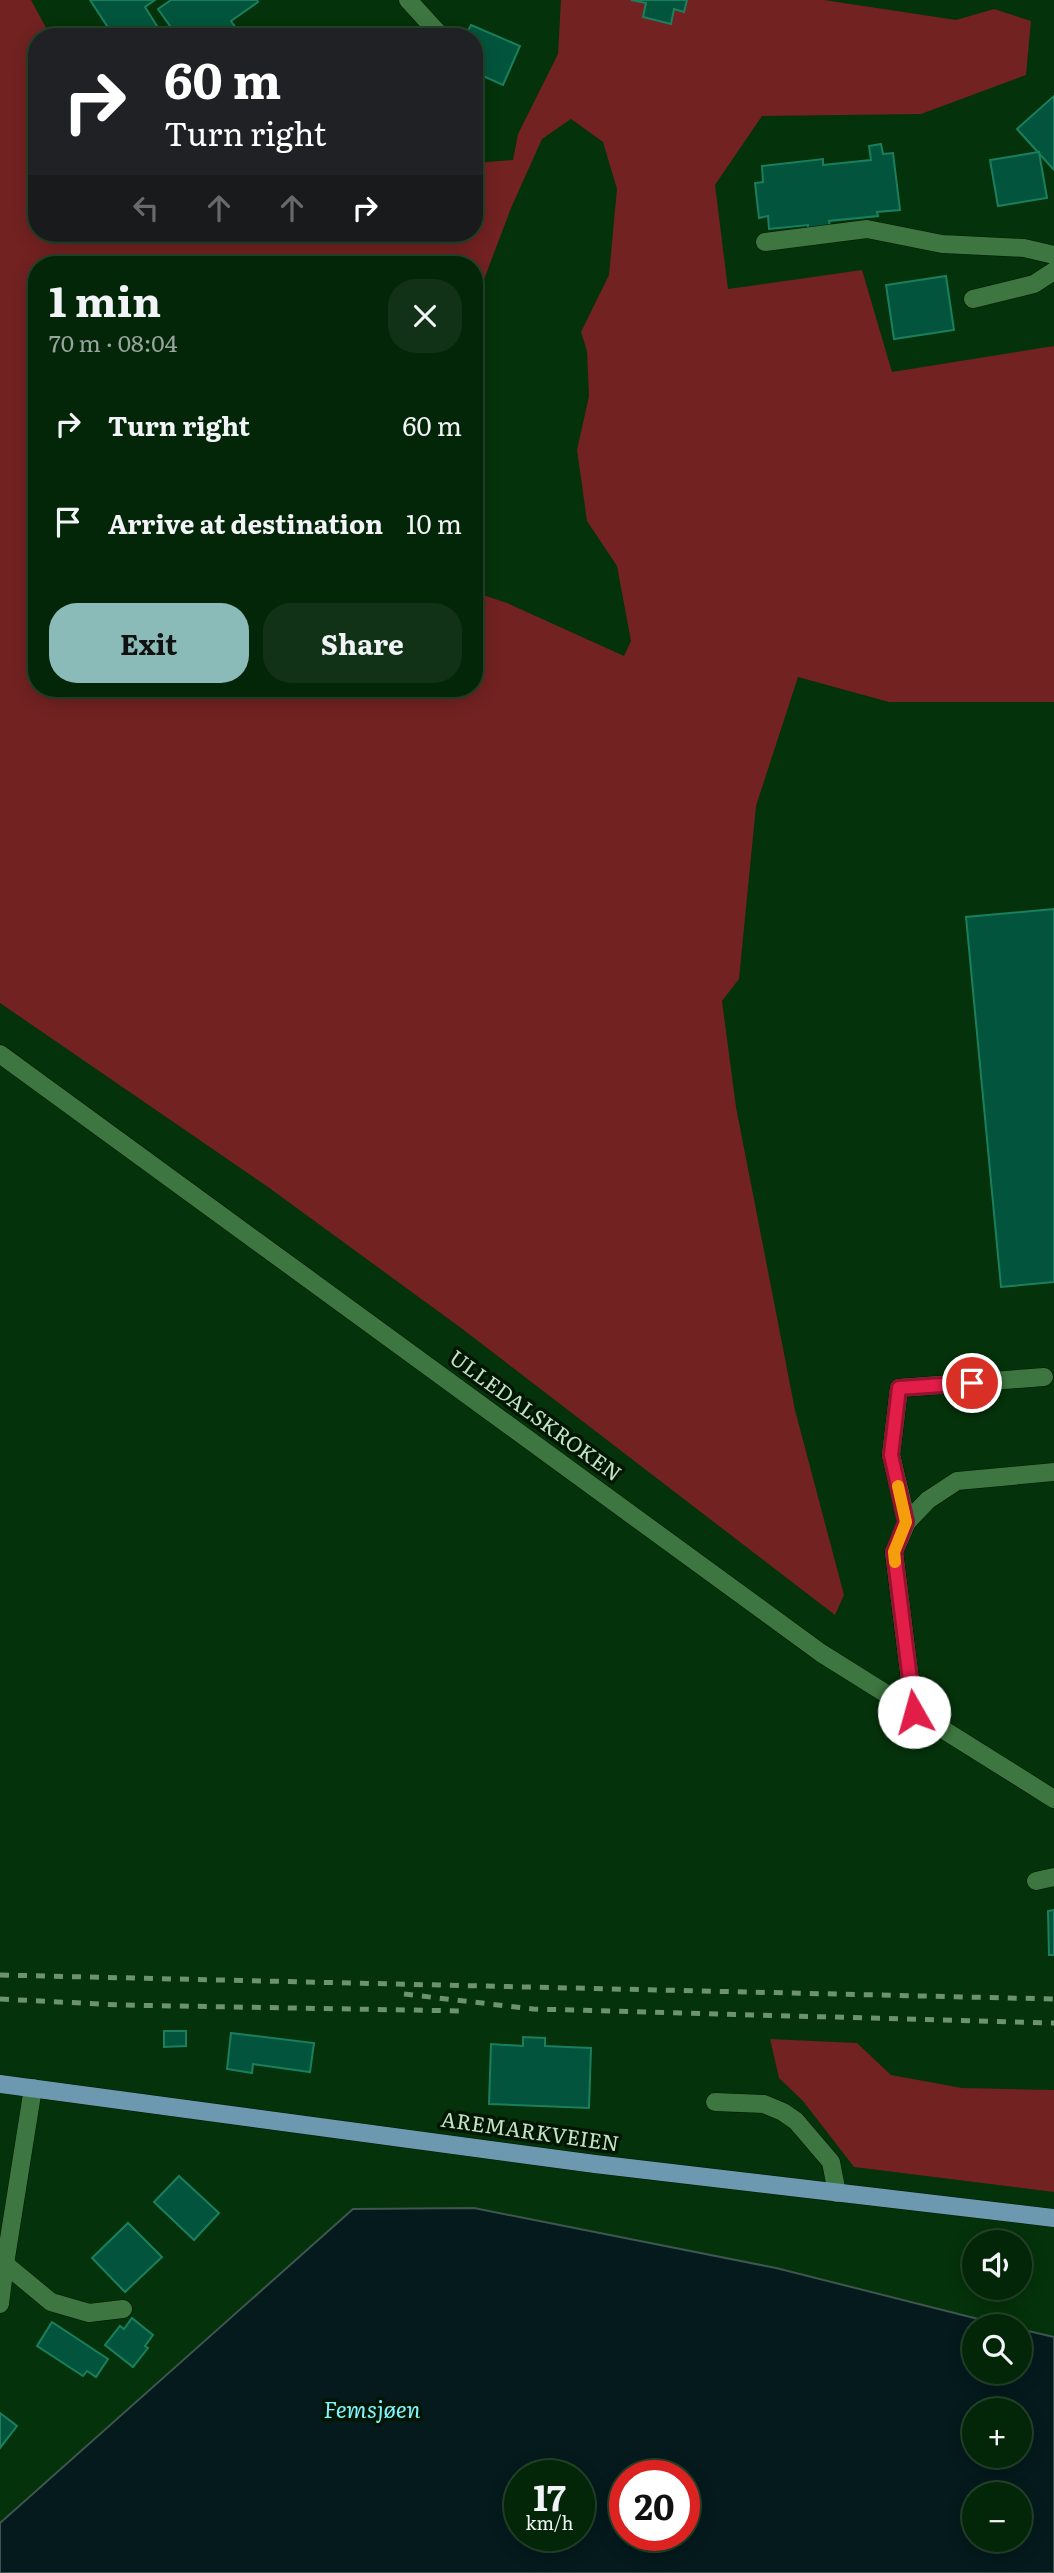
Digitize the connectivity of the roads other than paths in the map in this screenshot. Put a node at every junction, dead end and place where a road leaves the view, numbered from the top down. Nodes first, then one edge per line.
1 (408, 0) edge
2 (433, 28) edge
3 (765, 242) dead end
4 (1054, 255) edge
5 (1054, 271) edge
6 (973, 299) dead end
7 (0, 1054) edge
8 (1044, 1377) dead end
9 (1054, 1472) edge
10 (906, 1522) junction
11 (914, 1712) junction
12 (1054, 1799) edge
13 (0, 2084) edge
14 (33, 2088) junction
15 (715, 2102) dead end
16 (837, 2193) junction
17 (1054, 2218) edge
18 (2, 2266) edge
19 (0, 2304) edge
20 (124, 2309) dead end

1 - 2 street
3 - 4 street
5 - 6 street
7 - 11 street, ULLEDALSKROKEN
8 - 10 street
9 - 10 street
10 - 11 street
11 - 12 street, ULLEDALSKROKEN
13 - 14 main road, AREMARKVEIEN
14 - 16 main road, AREMARKVEIEN
14 - 18 street
15 - 16 street
16 - 17 main road, AREMARKVEIEN
18 - 19 street
18 - 20 street

